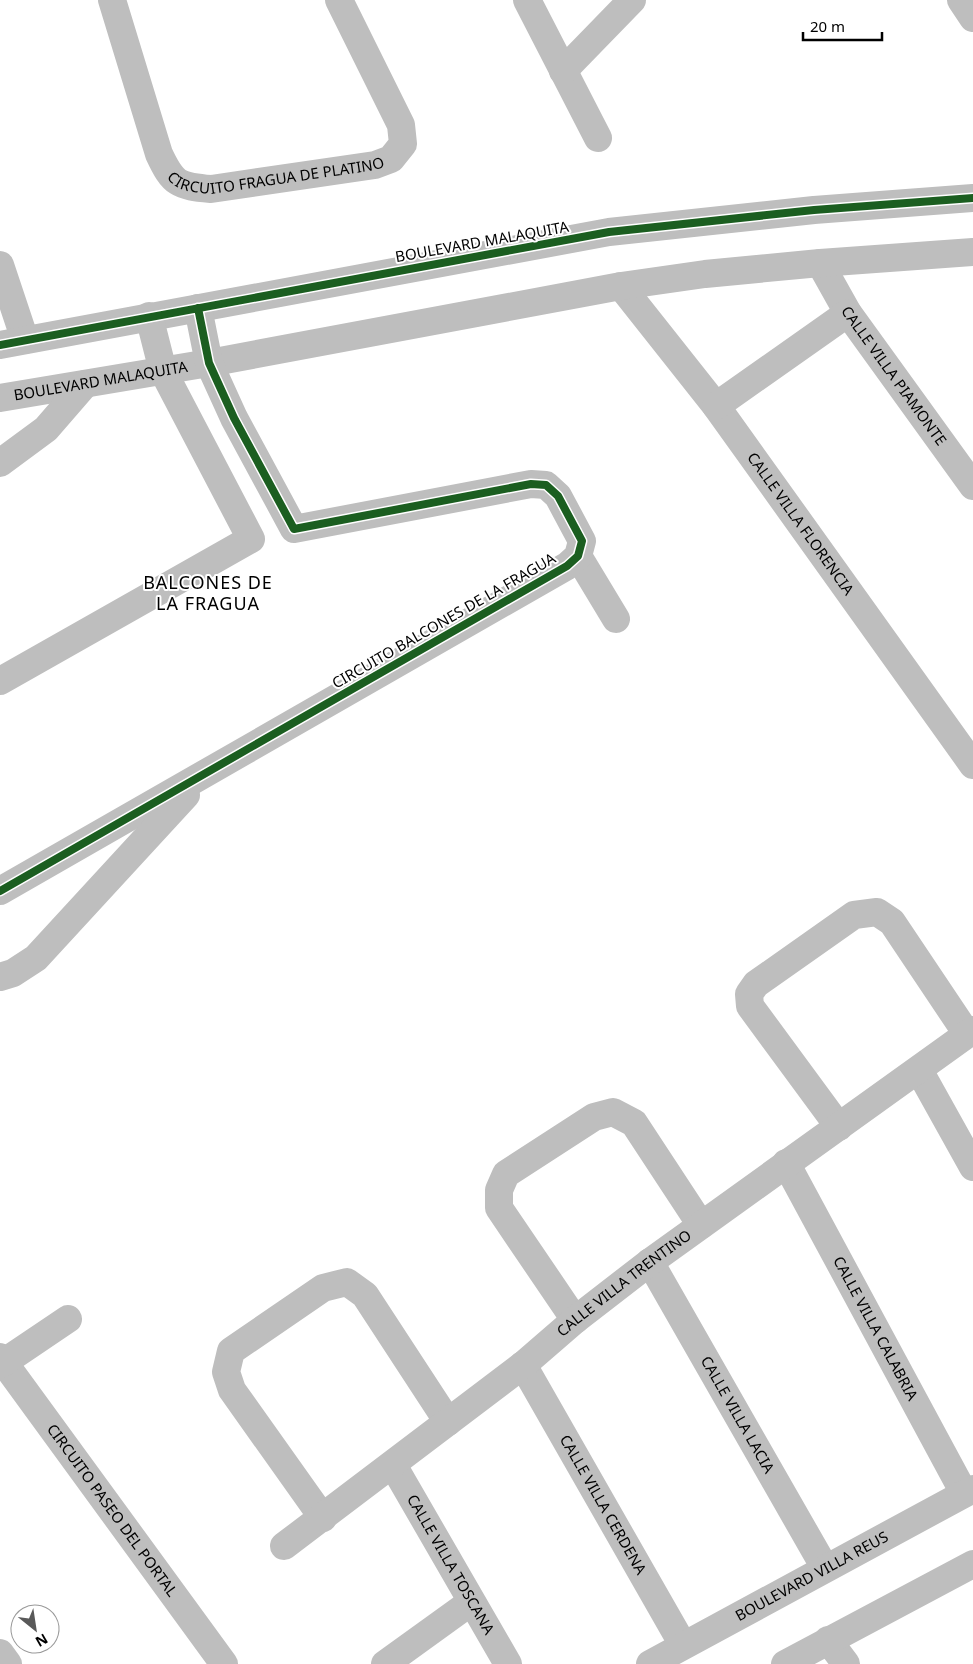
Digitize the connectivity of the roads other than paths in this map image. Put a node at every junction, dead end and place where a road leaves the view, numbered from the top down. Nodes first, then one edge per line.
1 (112, 0) edge
2 (339, 0) edge
3 (527, 0) edge
4 (632, 0) edge
5 (961, 0) edge
6 (973, 18) edge
7 (564, 71) junction
8 (598, 138) dead end
9 (973, 198) edge
10 (973, 252) edge
11 (820, 263) junction
12 (0, 265) edge
13 (621, 286) junction
14 (198, 308) junction
15 (848, 313) junction
16 (149, 316) junction
17 (12, 342) edge
18 (209, 364) junction
19 (163, 371) junction
20 (85, 384) junction
21 (0, 398) edge
22 (716, 406) junction
23 (0, 463) edge
24 (973, 486) edge
25 (578, 556) junction
26 (616, 619) dead end
27 (0, 681) edge
28 (973, 765) edge
29 (204, 776) junction
30 (0, 891) edge
31 (0, 977) edge
32 (970, 1032) edge
33 (919, 1070) junction
34 (838, 1127) junction
35 (786, 1163) junction
36 (973, 1167) edge
37 (701, 1225) junction
38 (650, 1262) junction
39 (68, 1319) dead end
40 (575, 1320) junction
41 (1, 1362) edge
42 (523, 1365) junction
43 (448, 1422) junction
44 (393, 1465) junction
45 (969, 1491) edge
46 (323, 1518) junction
47 (284, 1546) dead end
48 (973, 1564) edge
49 (825, 1568) junction
50 (471, 1602) junction
51 (828, 1640) junction
52 (683, 1645) junction
53 (0, 1653) edge
54 (8, 1664) edge
55 (224, 1664) edge
56 (384, 1664) edge
57 (508, 1664) edge
58 (650, 1664) edge
59 (785, 1664) edge
60 (846, 1664) edge

1 - 2 street, CIRCUITO FRAGUA DE PLATINO
3 - 7 street
4 - 7 street
5 - 6 street
7 - 8 street
9 - 14 street, BOULEVARD MALAQUITA
10 - 11 street, BOULEVARD MALAQUITA
11 - 13 street, BOULEVARD MALAQUITA
11 - 15 street, CALLE VILLA PIAMONTE
12 - 17 street
13 - 18 street, BOULEVARD MALAQUITA
13 - 22 street, CALLE VILLA FLORENCIA
14 - 16 street, BOULEVARD MALAQUITA
14 - 18 street, CIRCUITO BALCONES DE LA FRAGUA
15 - 22 street
15 - 24 street, CALLE VILLA PIAMONTE
16 - 17 street, BOULEVARD MALAQUITA
16 - 19 street
18 - 19 street, BOULEVARD MALAQUITA
18 - 25 street, CIRCUITO BALCONES DE LA FRAGUA
19 - 20 street, BOULEVARD MALAQUITA
19 - 27 street
20 - 21 street, BOULEVARD MALAQUITA
20 - 23 street
22 - 28 street, CALLE VILLA FLORENCIA
25 - 26 street, CIRCUITO BALCONES DE LA FRAGUA
25 - 29 street, CIRCUITO BALCONES DE LA FRAGUA
29 - 30 street, CIRCUITO BALCONES DE LA FRAGUA
29 - 31 street, CIRCUITO BALCONES DE LA FRAGUA
32 - 33 street, CALLE VILLA TRENTINO
32 - 34 street
33 - 34 street, CALLE VILLA TRENTINO
33 - 36 street
34 - 35 street, CALLE VILLA TRENTINO
35 - 37 street, CALLE VILLA TRENTINO
35 - 45 street, CALLE VILLA CALABRIA
37 - 38 street, CALLE VILLA TRENTINO
37 - 40 street
38 - 40 street, CALLE VILLA TRENTINO
38 - 49 street, CALLE VILLA LACIA
39 - 41 street
40 - 42 street, CALLE VILLA TRENTINO
41 - 55 street, CIRCUITO PASEO DEL PORTAL
42 - 43 street, CALLE VILLA TRENTINO
42 - 52 street, CALLE VILLA CERDENA
43 - 44 street, CALLE VILLA TRENTINO
43 - 46 street
44 - 46 street, CALLE VILLA TRENTINO
44 - 50 street, CALLE VILLA TOSCANA
45 - 49 street, BOULEVARD VILLA REUS
46 - 47 street, CALLE VILLA TRENTINO
48 - 51 street
49 - 52 street, BOULEVARD VILLA REUS
50 - 56 street
50 - 57 street, CALLE VILLA TOSCANA
51 - 59 street
51 - 60 street
52 - 58 street, BOULEVARD VILLA REUS
53 - 54 street

